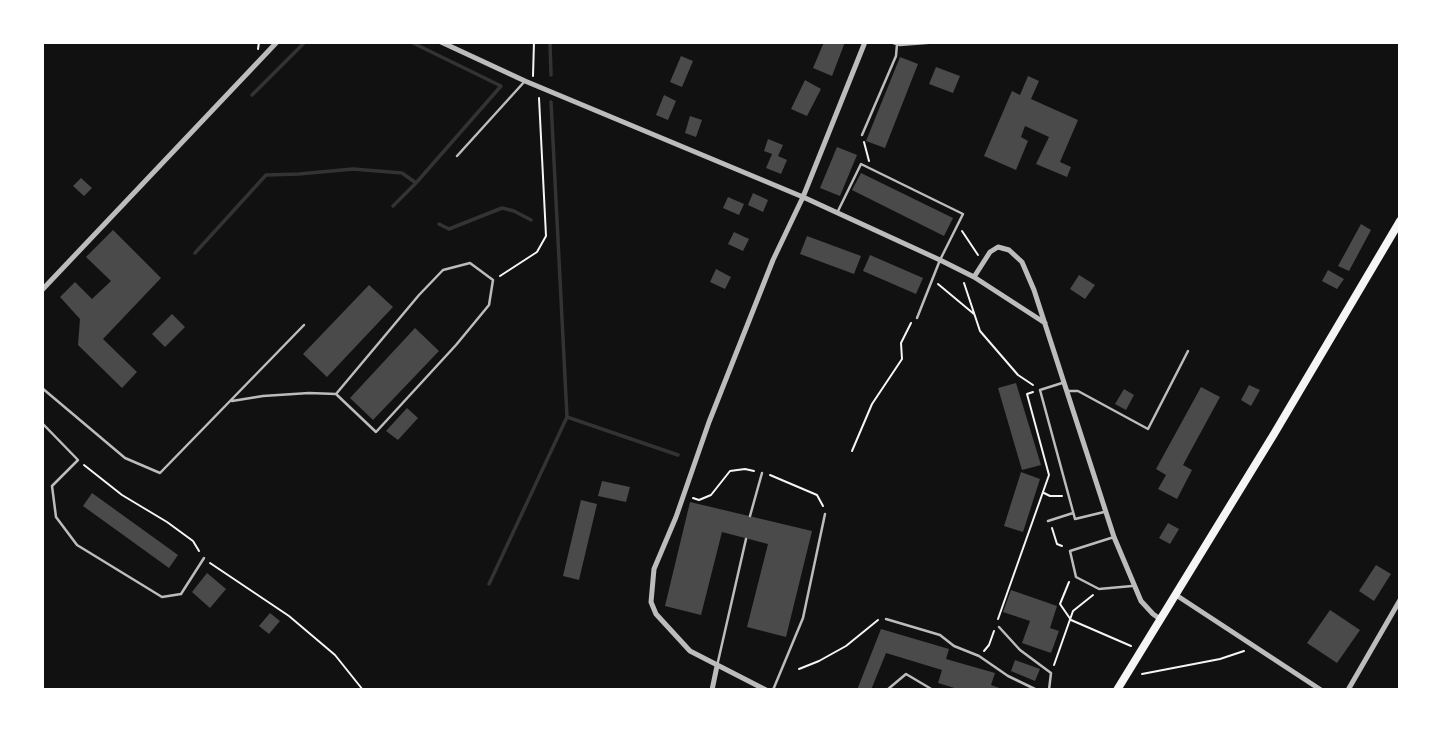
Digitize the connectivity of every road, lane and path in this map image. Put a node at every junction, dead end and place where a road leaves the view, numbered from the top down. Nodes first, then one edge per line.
1 (277, 42) edge
2 (441, 42) edge
3 (534, 42) edge
4 (865, 42) edge
5 (890, 42) edge
6 (939, 42) edge
7 (897, 44) junction
8 (525, 81) junction
9 (536, 85) junction
10 (862, 135) joint
11 (457, 156) dead end
12 (872, 169) junction
13 (803, 197) junction
14 (838, 213) junction
15 (1400, 221) edge
16 (957, 224) junction
17 (940, 260) junction
18 (983, 262) junction
19 (959, 269) junction
20 (974, 277) junction
21 (493, 280) junction
22 (932, 280) junction
23 (42, 290) edge
24 (975, 315) junction
25 (917, 318) joint
26 (1045, 323) junction
27 (304, 325) dead end
28 (1188, 351) dead end
29 (1065, 383) junction
30 (42, 388) edge
31 (1040, 390) junction
32 (1068, 391) junction
33 (336, 394) junction
34 (232, 401) junction
35 (42, 423) edge
36 (852, 451) dead end
37 (78, 460) junction
38 (762, 473) dead end
39 (1043, 492) junction
40 (1069, 496) junction
41 (1107, 511) junction
42 (1073, 513) junction
43 (825, 514) dead end
44 (750, 516) dead end
45 (1049, 520) joint
46 (1114, 537) junction
47 (746, 539) dead end
48 (1070, 551) junction
49 (204, 558) junction
50 (1076, 577) junction
51 (1134, 586) junction
52 (1094, 587) junction
53 (1176, 595) junction
54 (1400, 600) edge
55 (886, 619) joint
56 (1160, 619) junction
57 (1071, 620) junction
58 (999, 627) dead end
59 (1131, 646) dead end
60 (1256, 647) junction
61 (979, 656) junction
62 (717, 666) junction
63 (799, 668) dead end
64 (1051, 673) junction
65 (1142, 674) dead end
66 (363, 690) edge
67 (712, 690) edge
68 (766, 690) edge
69 (773, 690) edge
70 (887, 690) edge
71 (933, 690) edge
72 (1037, 690) edge
73 (1049, 690) edge
74 (1117, 690) edge
75 (1321, 690) edge
76 (1348, 690) edge

1 - 23 street
2 - 8 street
3 - 9 path
4 - 13 street
5 - 7 lane
6 - 7 lane
7 - 10 lane
8 - 9 street
8 - 11 lane
9 - 13 street
9 - 21 path
10 - 12 path
12 - 14 lane
12 - 16 lane
13 - 14 street
13 - 62 street
14 - 17 street
15 - 53 main road
16 - 17 lane
16 - 18 path
17 - 19 street
17 - 22 lane
18 - 20 street
18 - 26 street
19 - 20 street
19 - 24 path
20 - 26 street
21 - 33 lane
21 - 33 lane
22 - 24 path
22 - 25 lane
24 - 31 path
25 - 36 path
26 - 29 street
27 - 34 lane
28 - 32 lane
29 - 31 lane
29 - 32 street
30 - 34 lane
31 - 39 path
31 - 40 lane
32 - 41 street
33 - 34 lane
35 - 37 lane
37 - 49 path
37 - 49 lane
38 - 44 lane
39 - 40 path
39 - 61 path
40 - 42 lane
41 - 42 lane
41 - 46 street
42 - 45 lane
43 - 69 lane
45 - 48 path
46 - 48 lane
46 - 51 street
47 - 62 lane
48 - 50 lane
49 - 66 path
50 - 52 lane
50 - 57 path
51 - 52 lane
51 - 56 street
52 - 57 path
53 - 56 main road
53 - 60 street
54 - 76 street
55 - 61 lane
55 - 63 path
56 - 74 main road
57 - 59 path
57 - 64 path
58 - 64 lane
60 - 65 path
60 - 75 street
61 - 72 lane
62 - 67 street
62 - 68 street
64 - 73 lane
70 - 71 lane

